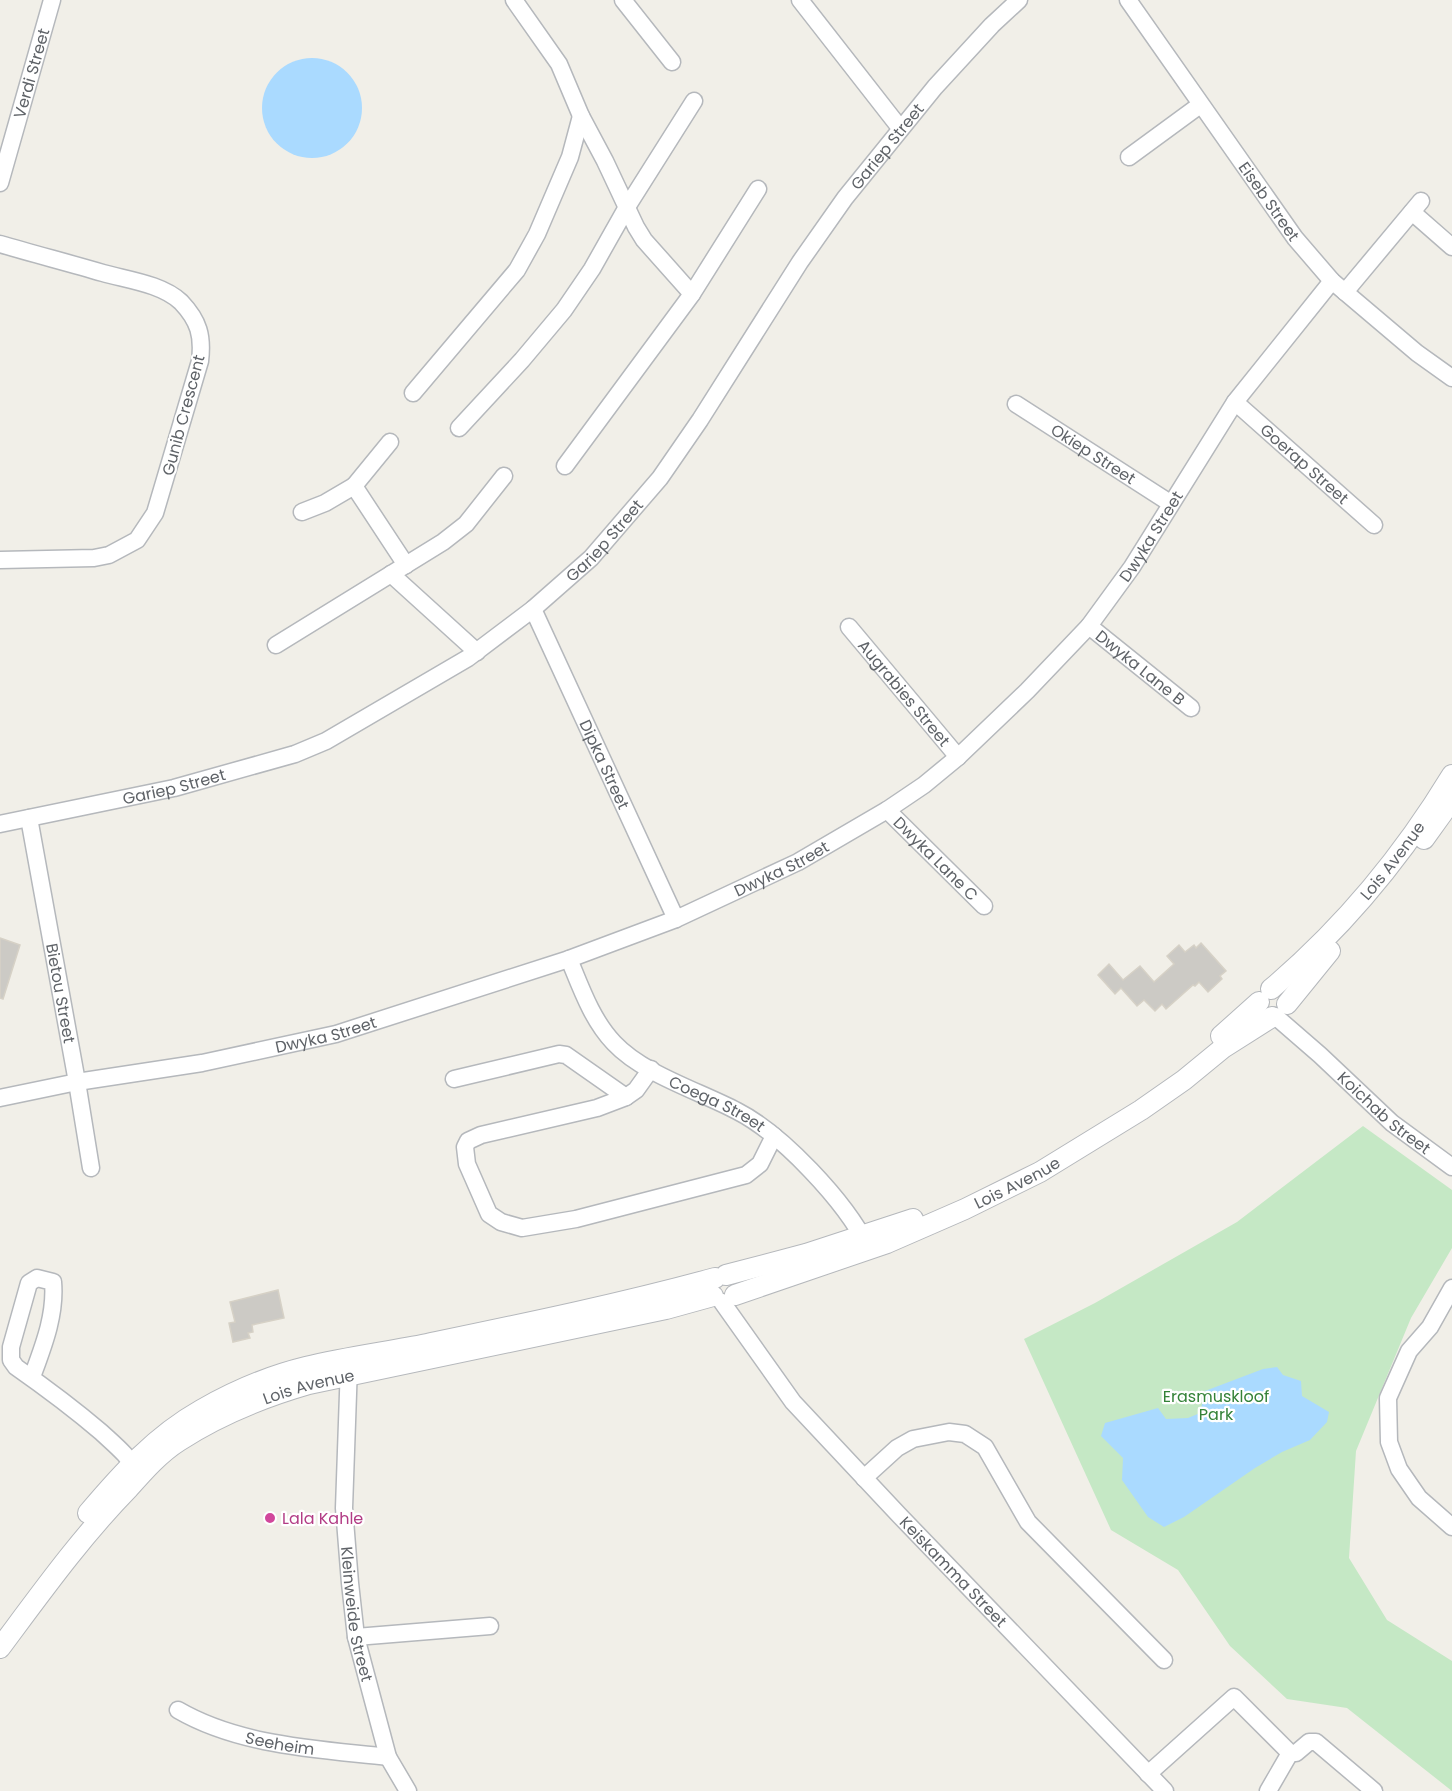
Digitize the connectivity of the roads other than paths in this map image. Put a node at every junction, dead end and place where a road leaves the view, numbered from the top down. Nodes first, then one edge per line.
1 (52, 0) edge
2 (514, 0) edge
3 (623, 0) edge
4 (800, 0) edge
5 (1019, 0) edge
6 (1128, 0) edge
7 (672, 63) dead end
8 (694, 101) dead end
9 (1200, 105) junction
10 (581, 116) junction
11 (900, 128) junction
12 (1129, 157) dead end
13 (0, 183) edge
14 (758, 189) dead end
15 (627, 207) junction
16 (0, 244) edge
17 (1452, 247) edge
18 (1339, 286) junction
19 (692, 294) junction
20 (1452, 378) edge
21 (413, 393) dead end
22 (1235, 402) junction
23 (1016, 404) dead end
24 (459, 428) dead end
25 (390, 442) dead end
26 (565, 466) dead end
27 (504, 476) dead end
28 (354, 486) junction
29 (1170, 503) junction
30 (302, 512) dead end
31 (1374, 525) dead end
32 (0, 560) edge
33 (406, 565) junction
34 (391, 574) junction
35 (533, 609) junction
36 (1089, 626) junction
37 (849, 627) dead end
38 (276, 645) dead end
39 (477, 652) junction
40 (1191, 708) dead end
41 (958, 757) junction
42 (1452, 775) edge
43 (1452, 800) edge
44 (887, 810) junction
45 (29, 818) junction
46 (0, 824) edge
47 (984, 906) dead end
48 (676, 919) junction
49 (569, 959) junction
50 (1275, 1006) junction
51 (651, 1069) junction
52 (454, 1079) dead end
53 (77, 1082) junction
54 (626, 1097) junction
55 (0, 1098) edge
56 (774, 1136) junction
57 (1452, 1167) edge
58 (91, 1168) dead end
59 (866, 1243) junction
60 (1452, 1288) edge
61 (724, 1291) junction
62 (348, 1367) junction
63 (32, 1377) junction
64 (136, 1469) junction
65 (864, 1478) junction
66 (1452, 1527) edge
67 (490, 1626) dead end
68 (0, 1627) edge
69 (356, 1637) junction
70 (0, 1648) edge
71 (1164, 1660) dead end
72 (178, 1710) dead end
73 (1290, 1752) junction
74 (388, 1757) junction
75 (1148, 1774) junction
76 (408, 1791) edge
77 (1165, 1791) edge
78 (1268, 1791) edge
79 (1374, 1791) edge

1 - 13 street, Verdi Street
2 - 10 street
3 - 7 street
4 - 11 street
5 - 11 street, Gariep Street
6 - 9 street, Eiseb Street
8 - 15 street
9 - 12 street
9 - 18 street, Eiseb Street
10 - 15 street
10 - 21 street
11 - 35 street, Gariep Street
14 - 19 street
15 - 19 street
15 - 24 street
16 - 32 street, Gunib Crescent
17 - 18 street
18 - 20 street, Eiseb Street
18 - 22 street, Dwyka Street
19 - 26 street
22 - 29 street, Dwyka Street
22 - 31 street, Goerap Street
23 - 29 street, Okiep Street
25 - 28 street
27 - 33 street
28 - 30 street
28 - 33 street
29 - 36 street, Dwyka Street
33 - 34 street
34 - 38 street
34 - 39 street
35 - 39 street, Gariep Street
35 - 48 street, Dipka Street
36 - 40 street, Dwyka Lane B
36 - 41 street, Dwyka Street
37 - 41 street, Augrabies Street
39 - 45 street, Gariep Street
41 - 44 street, Dwyka Street
42 - 50 street, Lois Avenue
43 - 50 street, Lois Avenue
44 - 47 street, Dwyka Lane C
44 - 48 street, Dwyka Street
45 - 46 street, Gariep Street
45 - 53 street, Bietou Street
48 - 49 street, Dwyka Street
49 - 51 street, Coega Street
49 - 53 street, Dwyka Street
50 - 57 street, Koichab Street
50 - 59 street, Lois Avenue
51 - 54 street
51 - 56 street, Coega Street
52 - 54 street
53 - 55 street, Dwyka Street
53 - 58 street, Bietou Street
54 - 56 street
56 - 59 street, Coega Street
59 - 61 street, Lois Avenue
60 - 66 street
61 - 62 street, Lois Avenue
61 - 65 street, Keiskamma Street
62 - 64 street, Lois Avenue
62 - 69 street, Kleinweide Street
63 - 63 street
63 - 64 street
64 - 68 street, Lois Avenue
64 - 70 street, Lois Avenue
65 - 71 street
65 - 75 street, Keiskamma Street
67 - 69 street
69 - 74 street, Kleinweide Street
72 - 74 street, Seeheim
73 - 75 street
73 - 78 street
73 - 79 street
74 - 76 street, Kleinweide Street
75 - 77 street, Keiskamma Street

